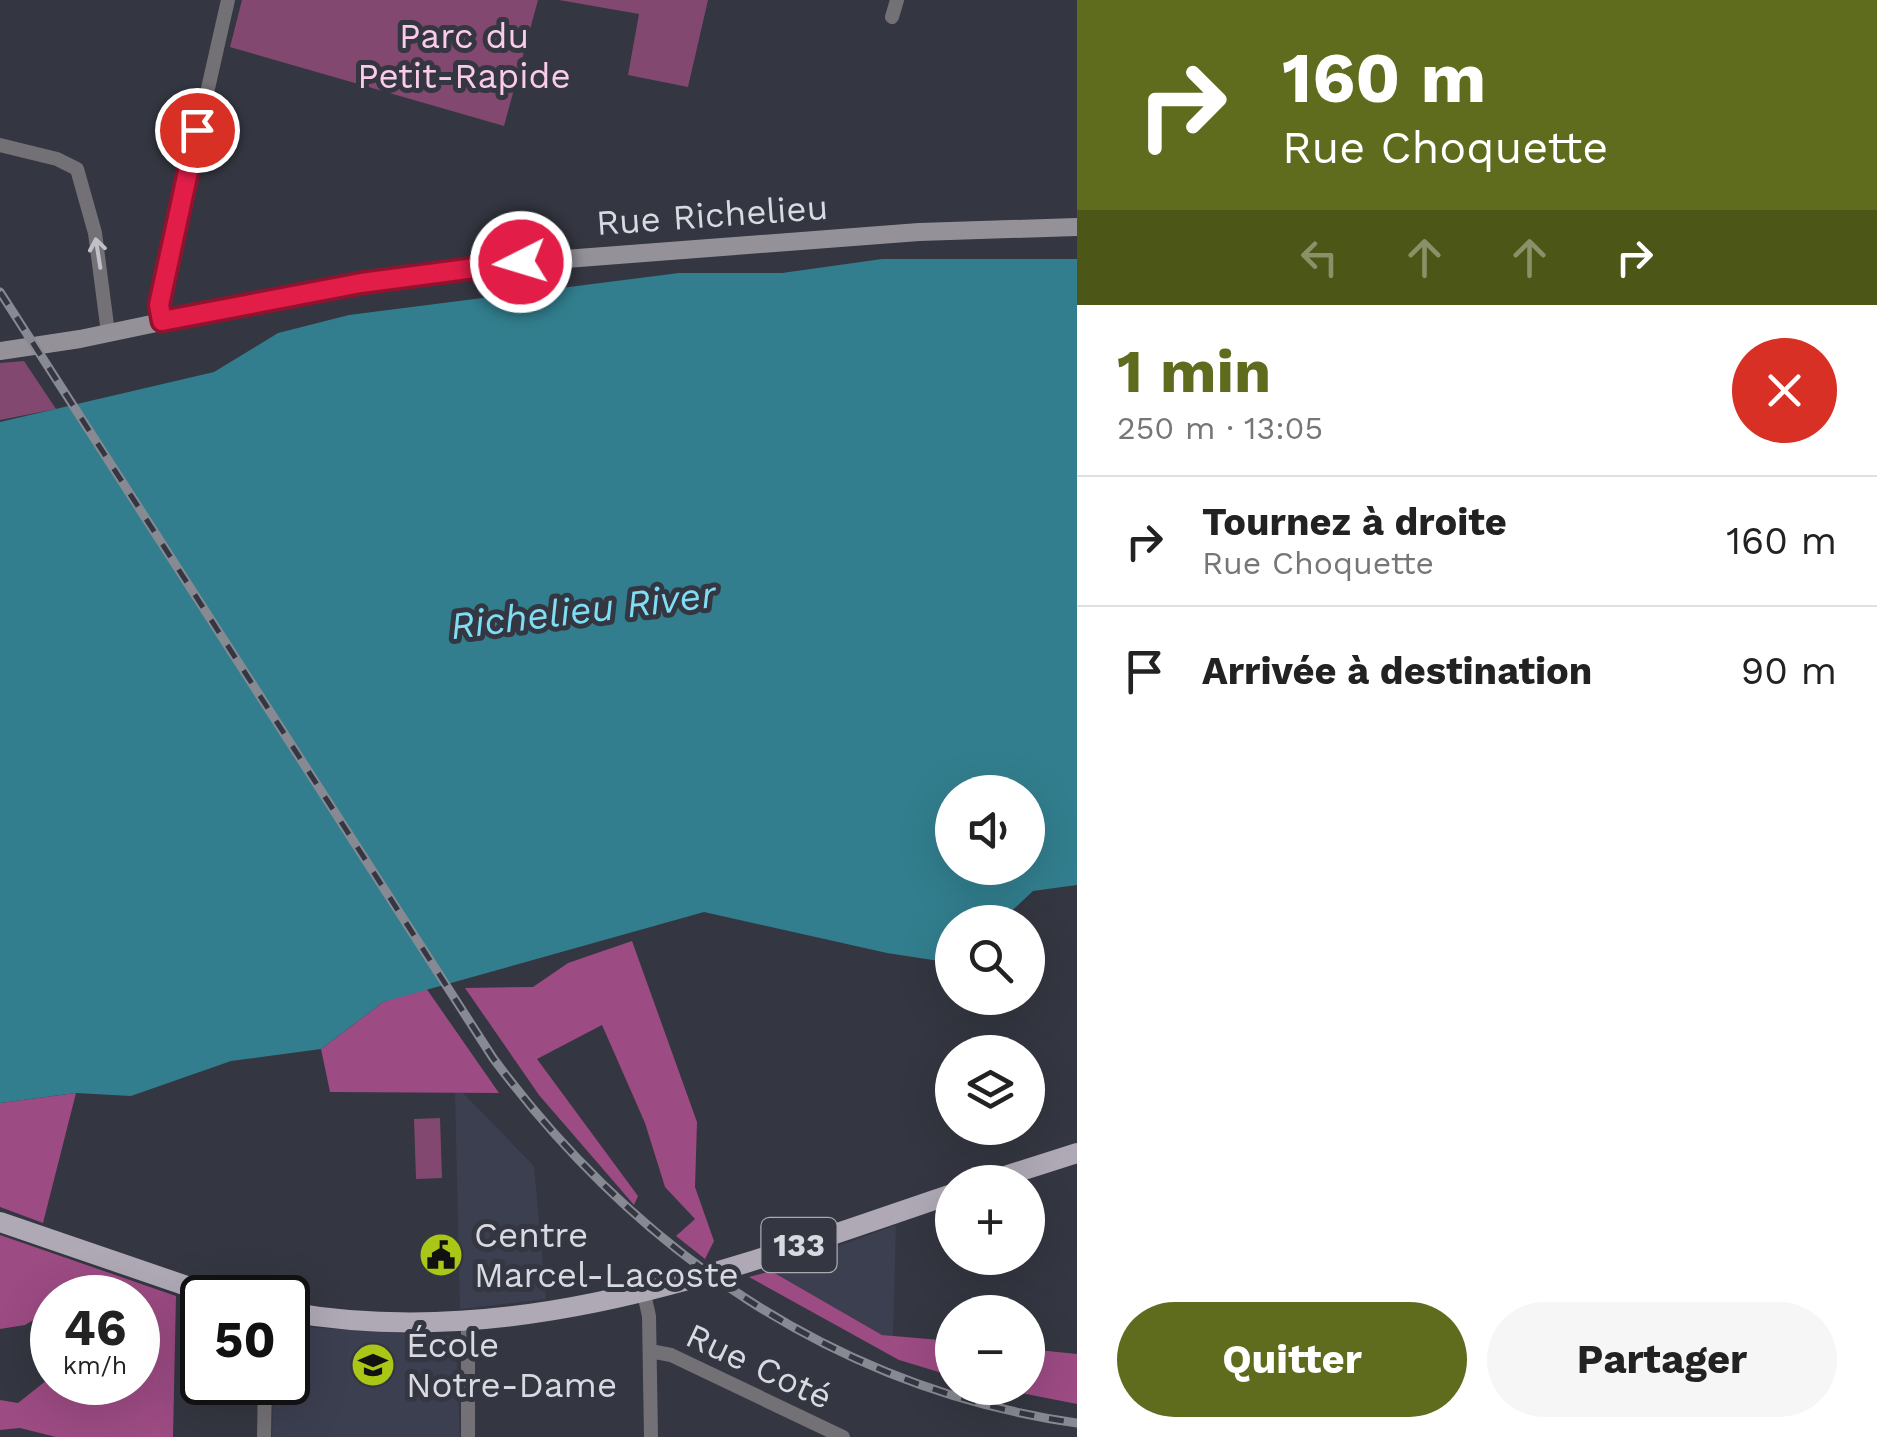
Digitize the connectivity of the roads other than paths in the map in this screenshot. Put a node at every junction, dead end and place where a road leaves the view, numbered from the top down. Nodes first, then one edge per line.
1 (228, 0) edge
2 (896, 0) edge
3 (892, 17) dead end
4 (0, 144) edge
5 (1077, 227) edge
6 (162, 321) junction
7 (108, 333) junction
8 (0, 351) edge
9 (1077, 1152) edge
10 (1038, 1165) edge
11 (935, 1200) edge
12 (0, 1222) edge
13 (180, 1284) edge
14 (644, 1294) junction
15 (310, 1314) edge
16 (468, 1322) junction
17 (650, 1352) junction
18 (265, 1405) edge
19 (834, 1435) edge
20 (264, 1437) edge
21 (468, 1437) edge
22 (651, 1437) edge

1 - 6 street
2 - 3 street
7 -> 4 street
5 - 6 main road, Rue Richelieu
6 - 7 main road, Rue Richelieu
7 - 8 main road, Rue Richelieu
9 - 10 main road
11 - 14 main road, 133
12 - 13 main road
14 - 16 main road, 133
14 - 17 street
15 - 16 main road, 133
16 - 21 street
17 - 19 street, Rue Coté
17 - 22 street
18 - 20 street

